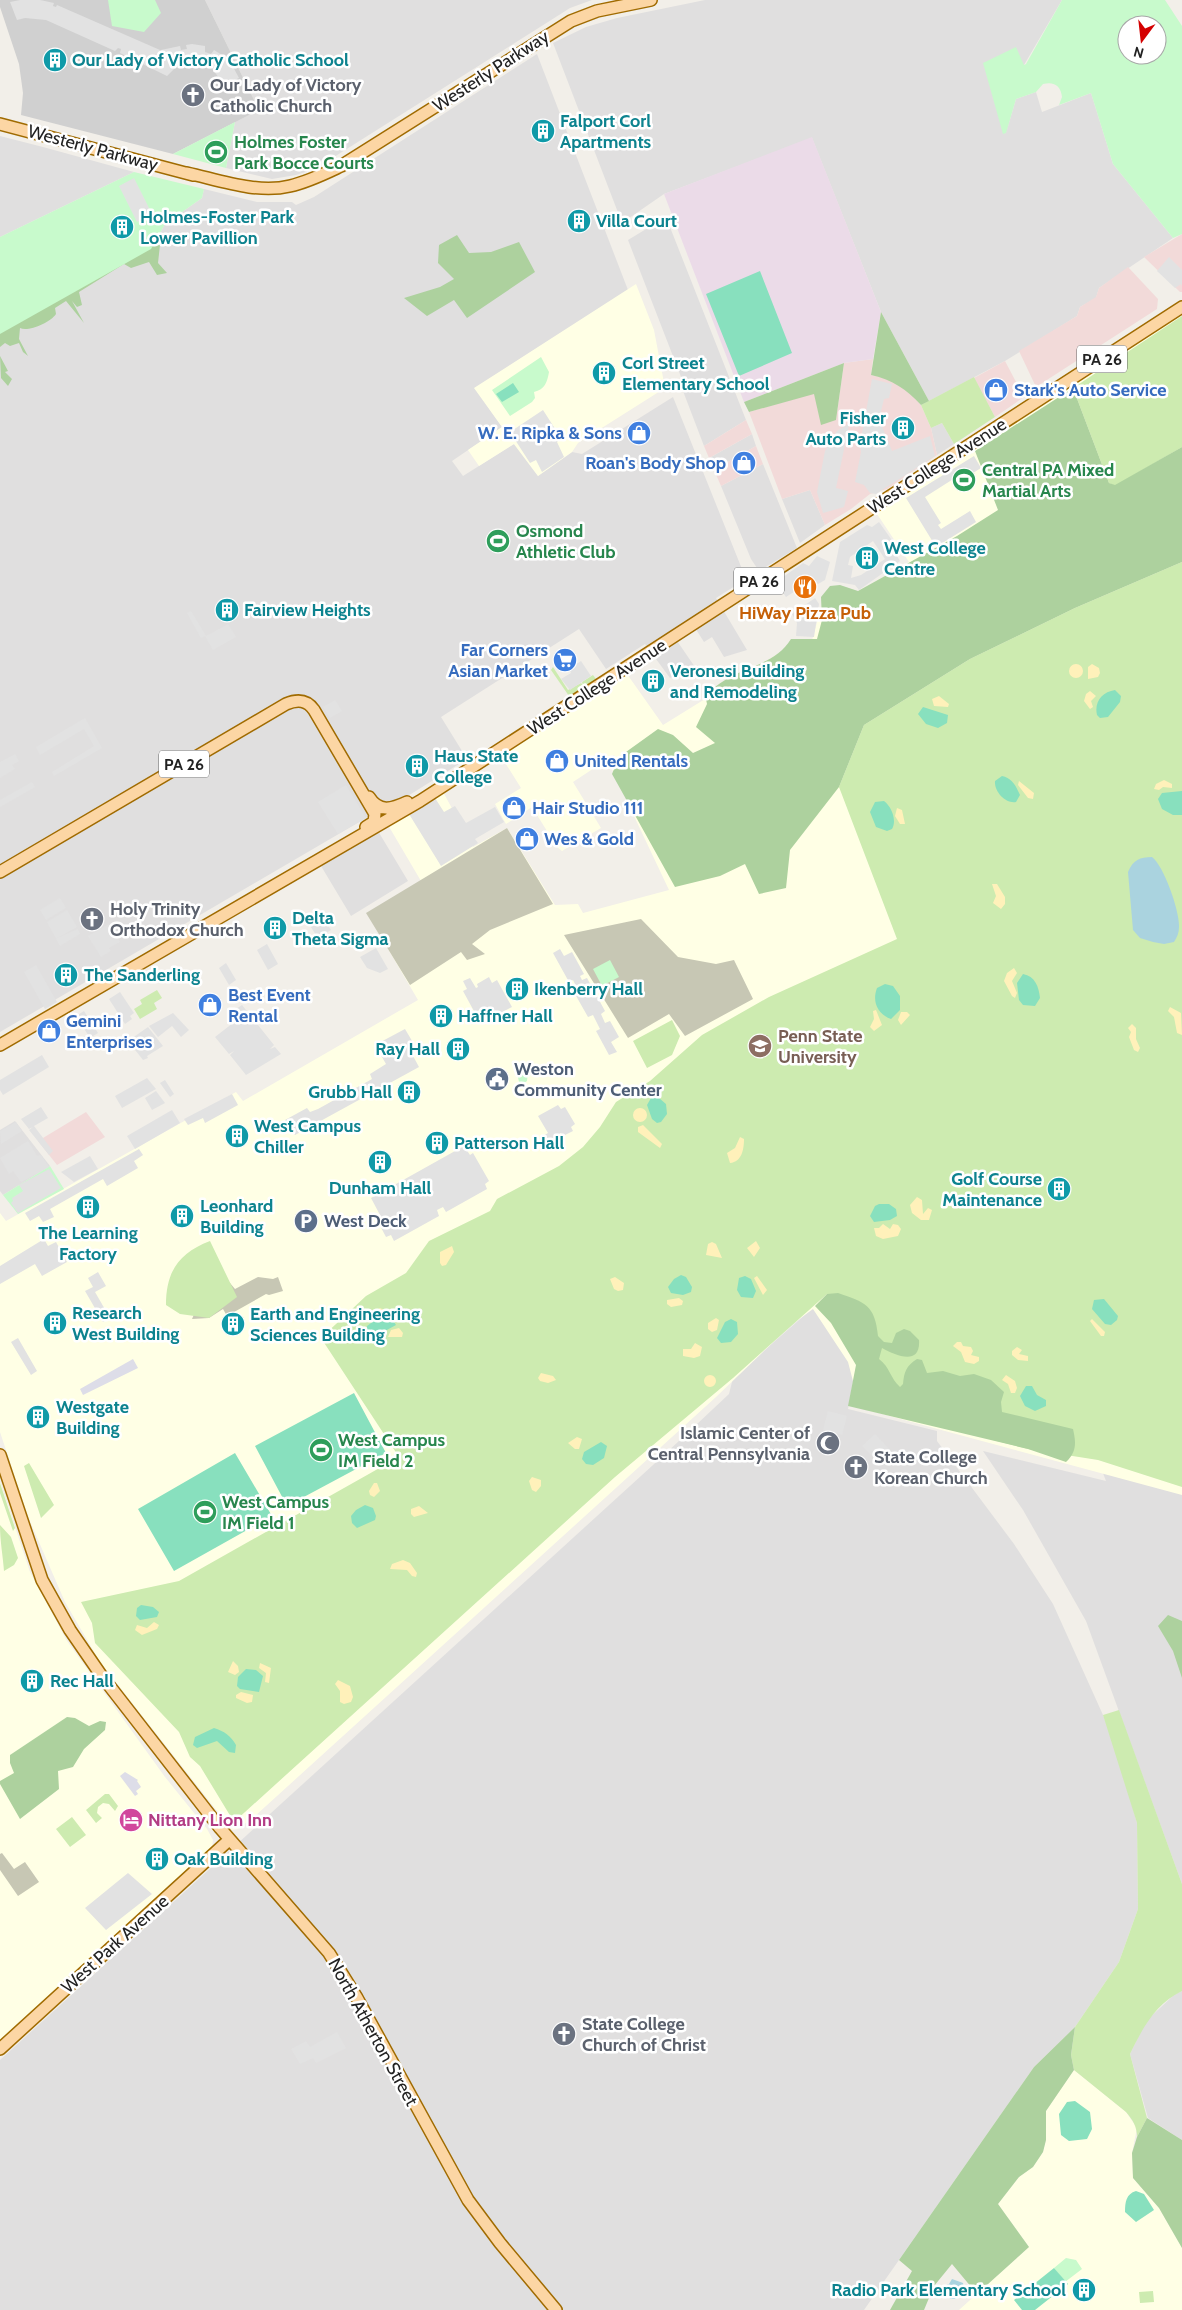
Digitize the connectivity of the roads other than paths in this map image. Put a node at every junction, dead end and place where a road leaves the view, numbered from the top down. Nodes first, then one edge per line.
1 (651, 0) edge
2 (0, 124) edge
3 (1182, 307) edge
4 (341, 754) junction
5 (434, 792) junction
6 (334, 850) junction
7 (0, 872) edge
8 (0, 1045) edge
9 (0, 1454) edge
10 (229, 1840) junction
11 (0, 2049) edge
12 (556, 2310) edge

1 - 2 main road, Westerly Parkway
3 - 5 main road, West College Avenue / PA 26
4 - 5 main road, PA 26
4 - 6 main road
4 - 7 main road, PA 26
5 - 6 main road, West College Avenue / PA 26
6 - 8 main road, West College Avenue / PA 26
9 - 10 main road, North Atherton Street
10 - 11 main road, West Park Avenue
10 - 12 main road, North Atherton Street

